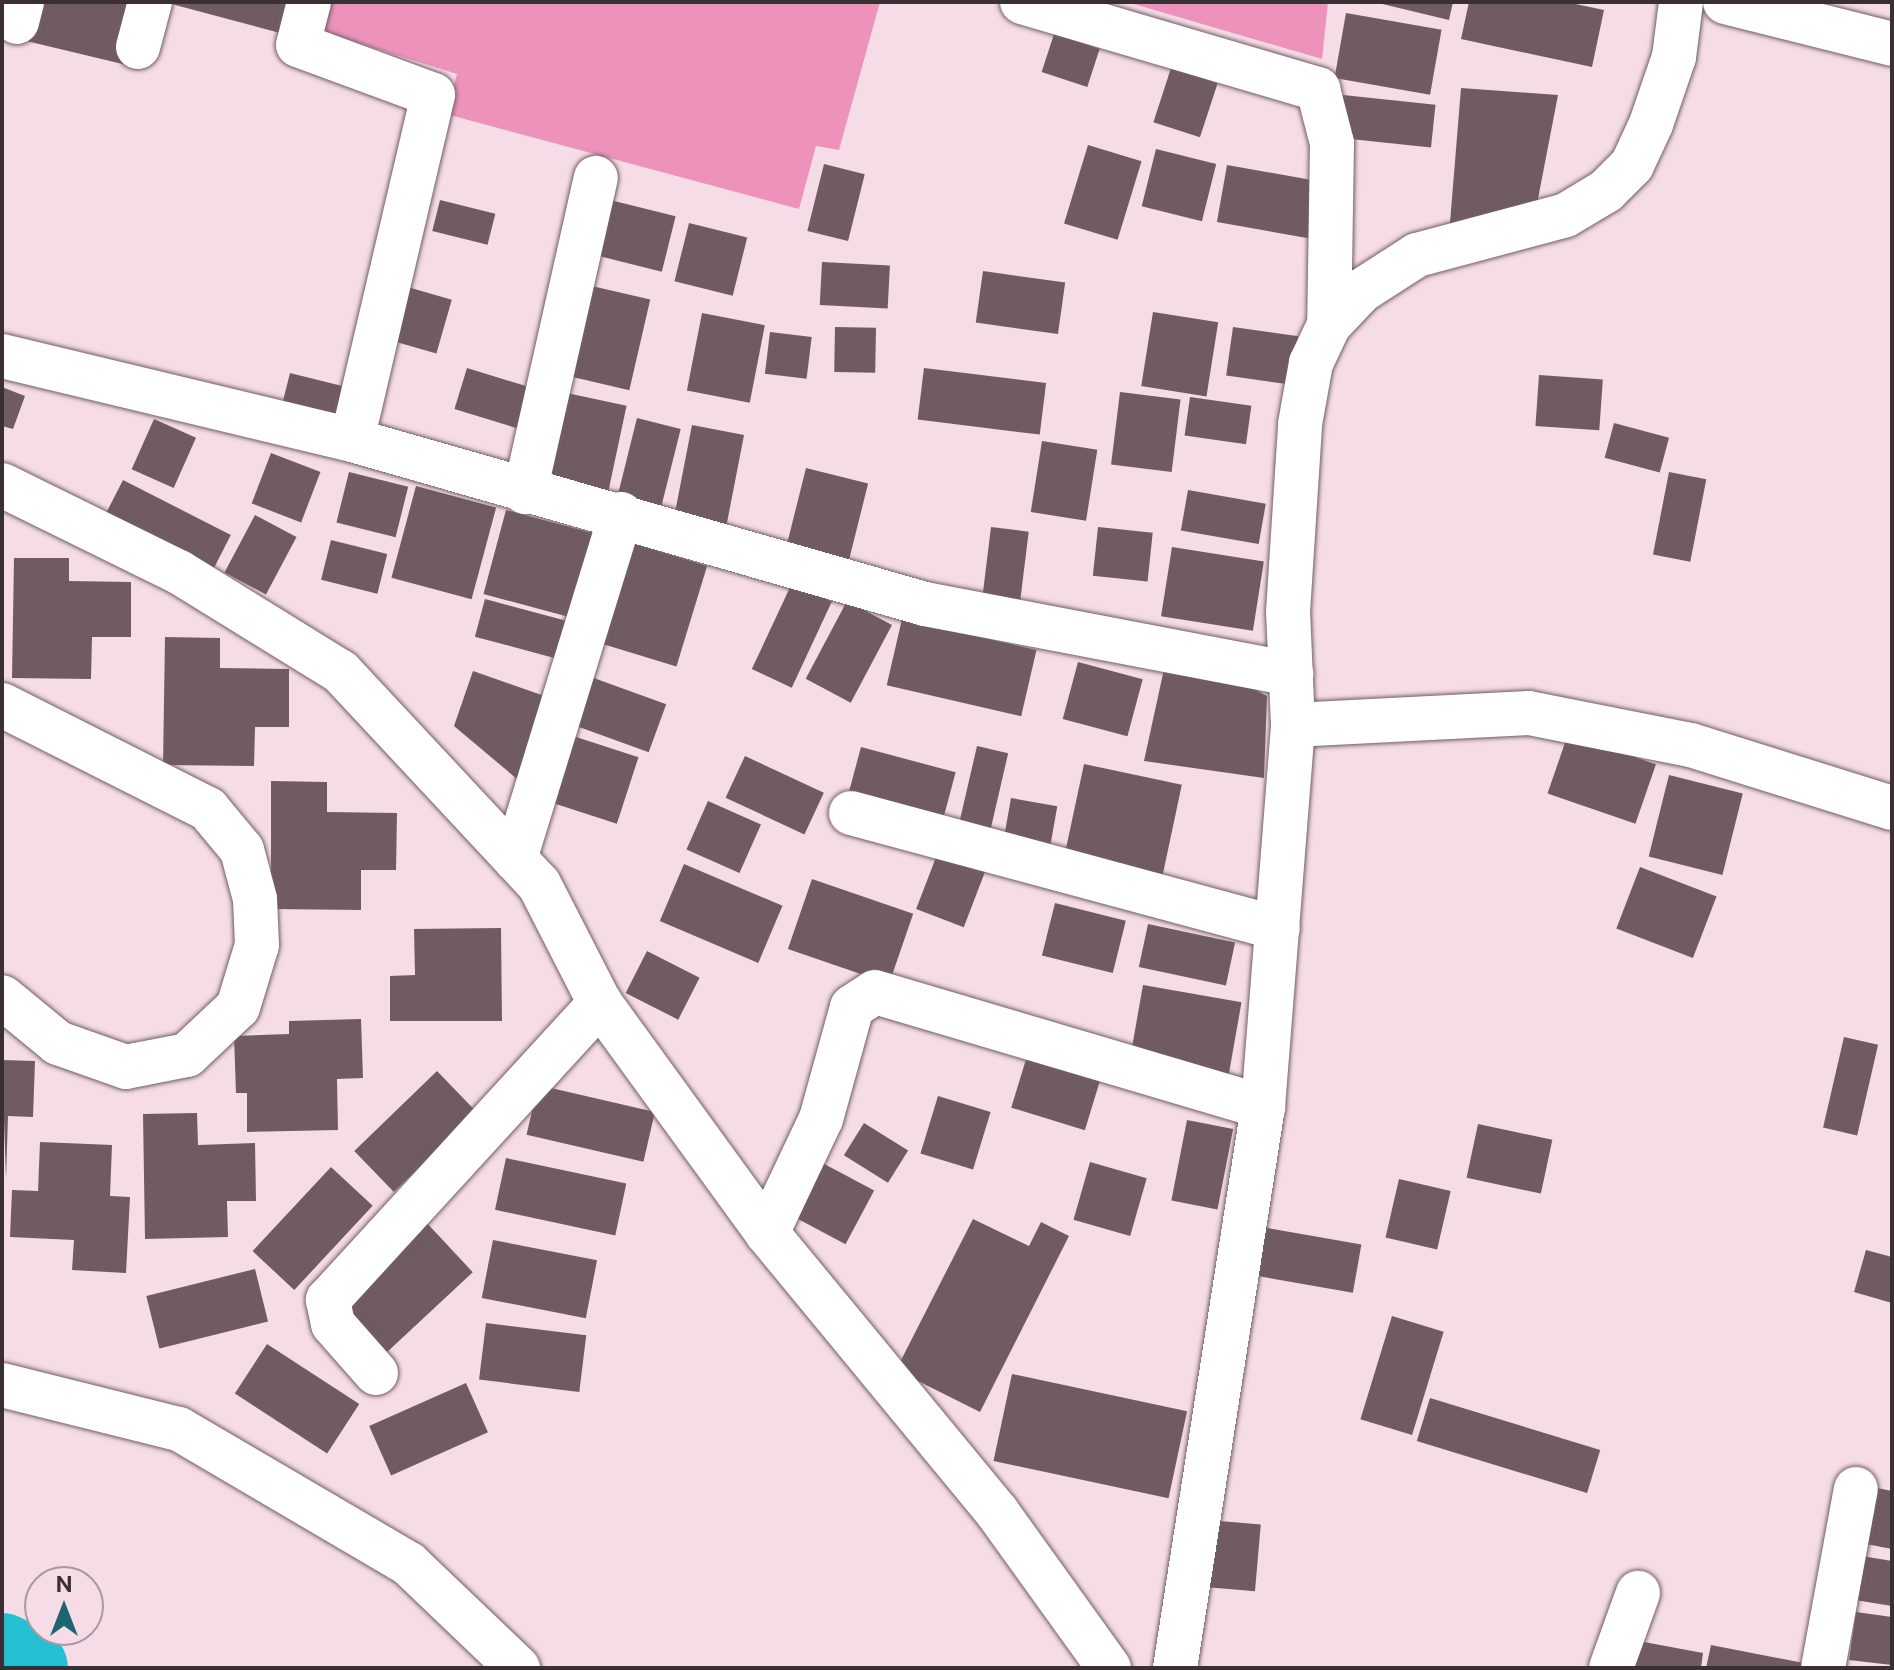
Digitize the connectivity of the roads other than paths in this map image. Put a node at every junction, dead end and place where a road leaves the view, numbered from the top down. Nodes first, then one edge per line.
1 (150, 2) edge
2 (309, 2) edge
3 (1022, 2) edge
4 (1681, 2) edge
5 (1725, 2) edge
6 (1892, 44) edge
7 (138, 47) dead end
8 (596, 178) dead end
9 (1329, 325) junction
10 (2, 356) edge
11 (352, 440) junction
12 (2, 485) edge
13 (525, 492) junction
14 (621, 514) junction
15 (1291, 674) junction
16 (2, 705) edge
17 (1293, 725) junction
18 (1892, 808) edge
19 (851, 813) dead end
20 (515, 859) junction
21 (1278, 928) junction
22 (2, 997) edge
23 (600, 1003) junction
24 (1263, 1107) junction
25 (767, 1233) junction
26 (376, 1373) dead end
27 (2, 1385) edge
28 (1856, 1489) dead end
29 (1638, 1593) dead end
30 (1094, 1661) edge
31 (518, 1668) edge
32 (1175, 1668) edge
33 (1611, 1668) edge
34 (1823, 1668) edge

1 - 7 street
2 - 11 street
3 - 9 street
4 - 9 street
5 - 6 street
8 - 13 street
9 - 15 street
10 - 11 street
11 - 13 street
12 - 20 street
13 - 14 street
14 - 15 street
14 - 20 street
15 - 17 street
16 - 22 street
17 - 18 street
17 - 21 street
19 - 21 street
20 - 23 street
21 - 24 street
23 - 25 street
23 - 26 street
24 - 25 street
24 - 32 street
25 - 30 street
27 - 31 street
28 - 34 street
29 - 33 street

